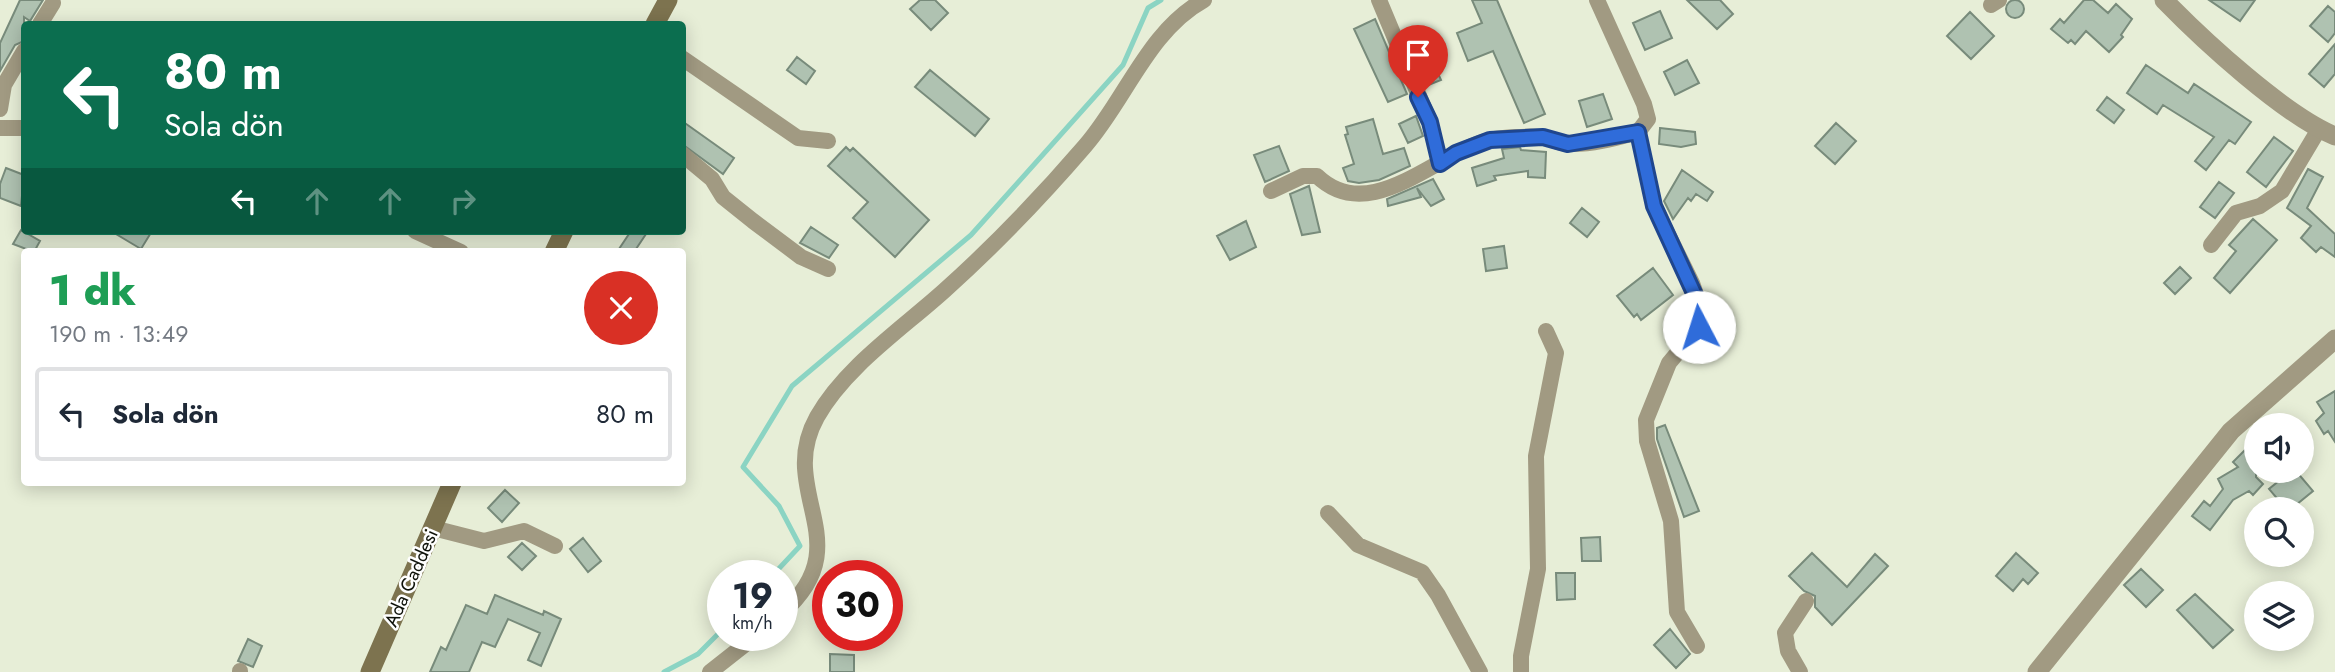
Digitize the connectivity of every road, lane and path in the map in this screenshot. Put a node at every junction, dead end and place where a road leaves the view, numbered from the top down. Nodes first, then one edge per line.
1 (668, 0) edge
2 (1204, 0) edge
3 (1378, 0) edge
4 (1597, 0) edge
5 (2164, 0) edge
6 (53, 3) dead end
7 (42, 21) edge
8 (657, 21) edge
9 (21, 56) edge
10 (686, 61) edge
11 (0, 109) edge
12 (0, 128) edge
13 (21, 128) edge
14 (2329, 130) edge
15 (1638, 132) junction
16 (828, 141) dead end
17 (686, 157) edge
18 (1440, 164) junction
19 (1271, 191) dead end
20 (424, 235) edge
21 (2211, 245) dead end
22 (452, 248) edge
23 (828, 269) dead end
24 (1546, 331) dead end
25 (2335, 339) edge
26 (451, 486) edge
27 (1328, 513) dead end
28 (433, 528) junction
29 (555, 546) dead end
30 (798, 594) edge
31 (1806, 601) dead end
32 (1697, 646) dead end
33 (737, 651) edge
34 (370, 672) edge
35 (710, 672) edge
36 (1480, 672) edge
37 (1521, 672) edge
38 (1800, 672) edge
39 (2037, 672) edge

1 - 8 main road
2 - 30 street
3 - 18 street
4 - 15 street
5 - 14 street
6 - 7 street
9 - 11 street
10 - 16 street
12 - 13 street
14 - 21 street
15 - 18 street
15 - 32 street
17 - 23 street
18 - 19 street
20 - 22 street
24 - 37 street
25 - 39 street
26 - 28 main road, Ada Caddesi
27 - 36 street
28 - 29 street
28 - 34 main road, Ada Caddesi
31 - 38 street
33 - 35 street

